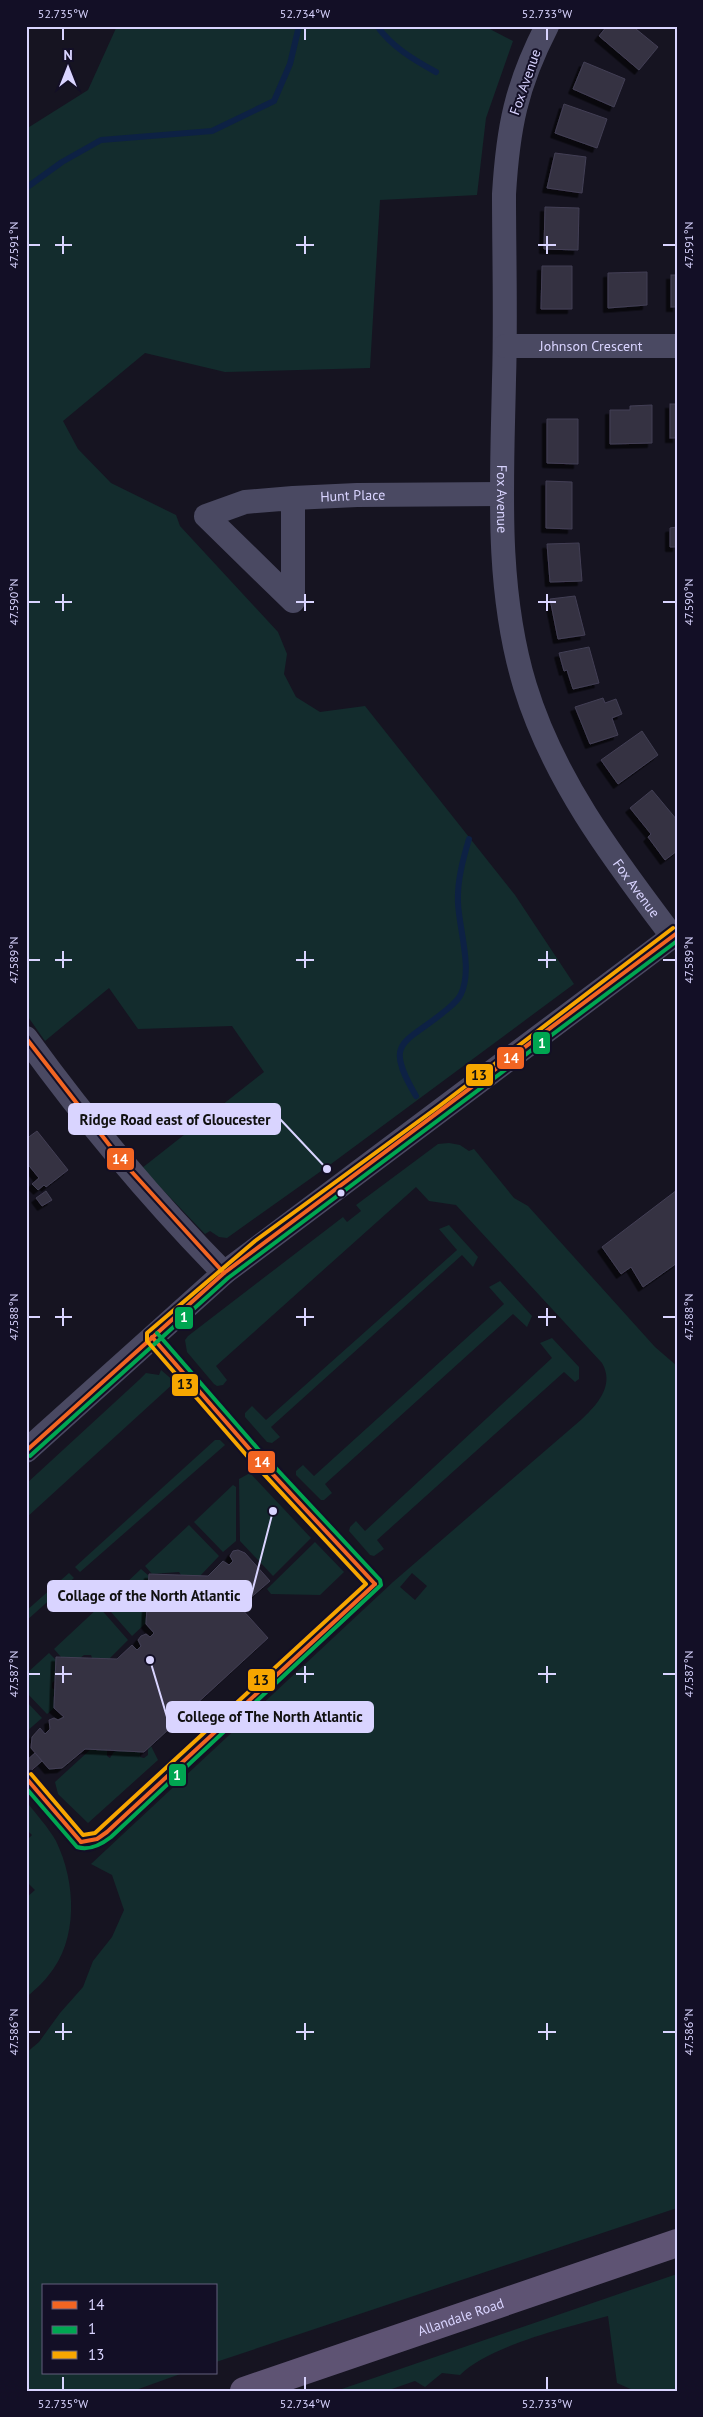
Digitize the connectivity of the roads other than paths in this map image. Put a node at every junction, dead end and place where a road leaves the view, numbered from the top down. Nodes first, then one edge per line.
1 (547, 26) edge
2 (505, 346) junction
3 (677, 346) edge
4 (502, 494) junction
5 (293, 498) junction
6 (675, 935) edge
7 (26, 1038) edge
8 (224, 1273) junction
9 (26, 1451) edge
10 (677, 2243) edge
11 (244, 2391) edge

1 - 2 street, Fox Avenue
2 - 3 street, Johnson Crescent
2 - 4 street, Fox Avenue
4 - 5 street, Hunt Place
4 - 6 street, Fox Avenue
5 - 5 street, Hunt Place
6 - 8 street
7 - 8 street
8 - 9 street
10 - 11 main road, Allandale Road

